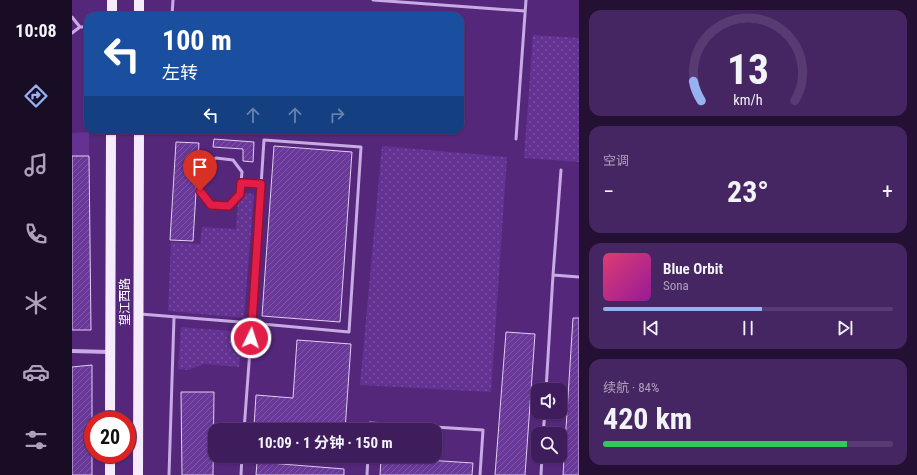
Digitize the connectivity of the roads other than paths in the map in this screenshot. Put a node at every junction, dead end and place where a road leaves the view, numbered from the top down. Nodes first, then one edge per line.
1 (112, 0) edge
2 (139, 0) edge
3 (173, 0) edge
4 (373, 0) edge
5 (526, 0) edge
6 (525, 11) junction
7 (112, 12) edge
8 (139, 12) edge
9 (172, 12) edge
10 (72, 17) edge
11 (80, 27) junction
12 (84, 27) edge
13 (72, 33) edge
14 (111, 134) edge
15 (139, 134) edge
16 (516, 139) dead end
17 (561, 170) dead end
18 (241, 183) junction
19 (261, 184) junction
20 (553, 275) junction
21 (579, 277) edge
22 (138, 314) junction
23 (174, 316) junction
24 (252, 323) junction
25 (72, 351) edge
26 (110, 352) junction
27 (546, 383) edge
28 (110, 411) edge
29 (245, 423) edge
30 (442, 427) edge
31 (110, 463) edge
32 (242, 463) edge
33 (368, 463) edge
34 (542, 463) edge
35 (110, 475) edge
36 (138, 475) edge
37 (169, 475) edge
38 (241, 475) edge
39 (367, 475) edge
40 (480, 475) edge
41 (541, 475) edge

1 - 7 main road
2 - 8 main road
3 - 9 lane
4 - 6 lane
5 - 6 lane
6 - 16 lane
10 - 11 lane
11 - 12 lane
11 - 13 lane
14 - 26 main road, 望江西路
15 - 22 main road, 望江西路
17 - 20 lane
18 - 18 lane
18 - 19 lane
19 - 24 lane
19 - 24 lane
20 - 21 lane
20 - 27 lane
22 - 23 lane
22 - 36 main road, 望江西路
23 - 24 lane
23 - 37 lane
24 - 29 lane
25 - 26 street
26 - 28 main road, 望江西路
30 - 40 lane
31 - 35 main road
32 - 38 lane
33 - 39 lane
34 - 41 lane

